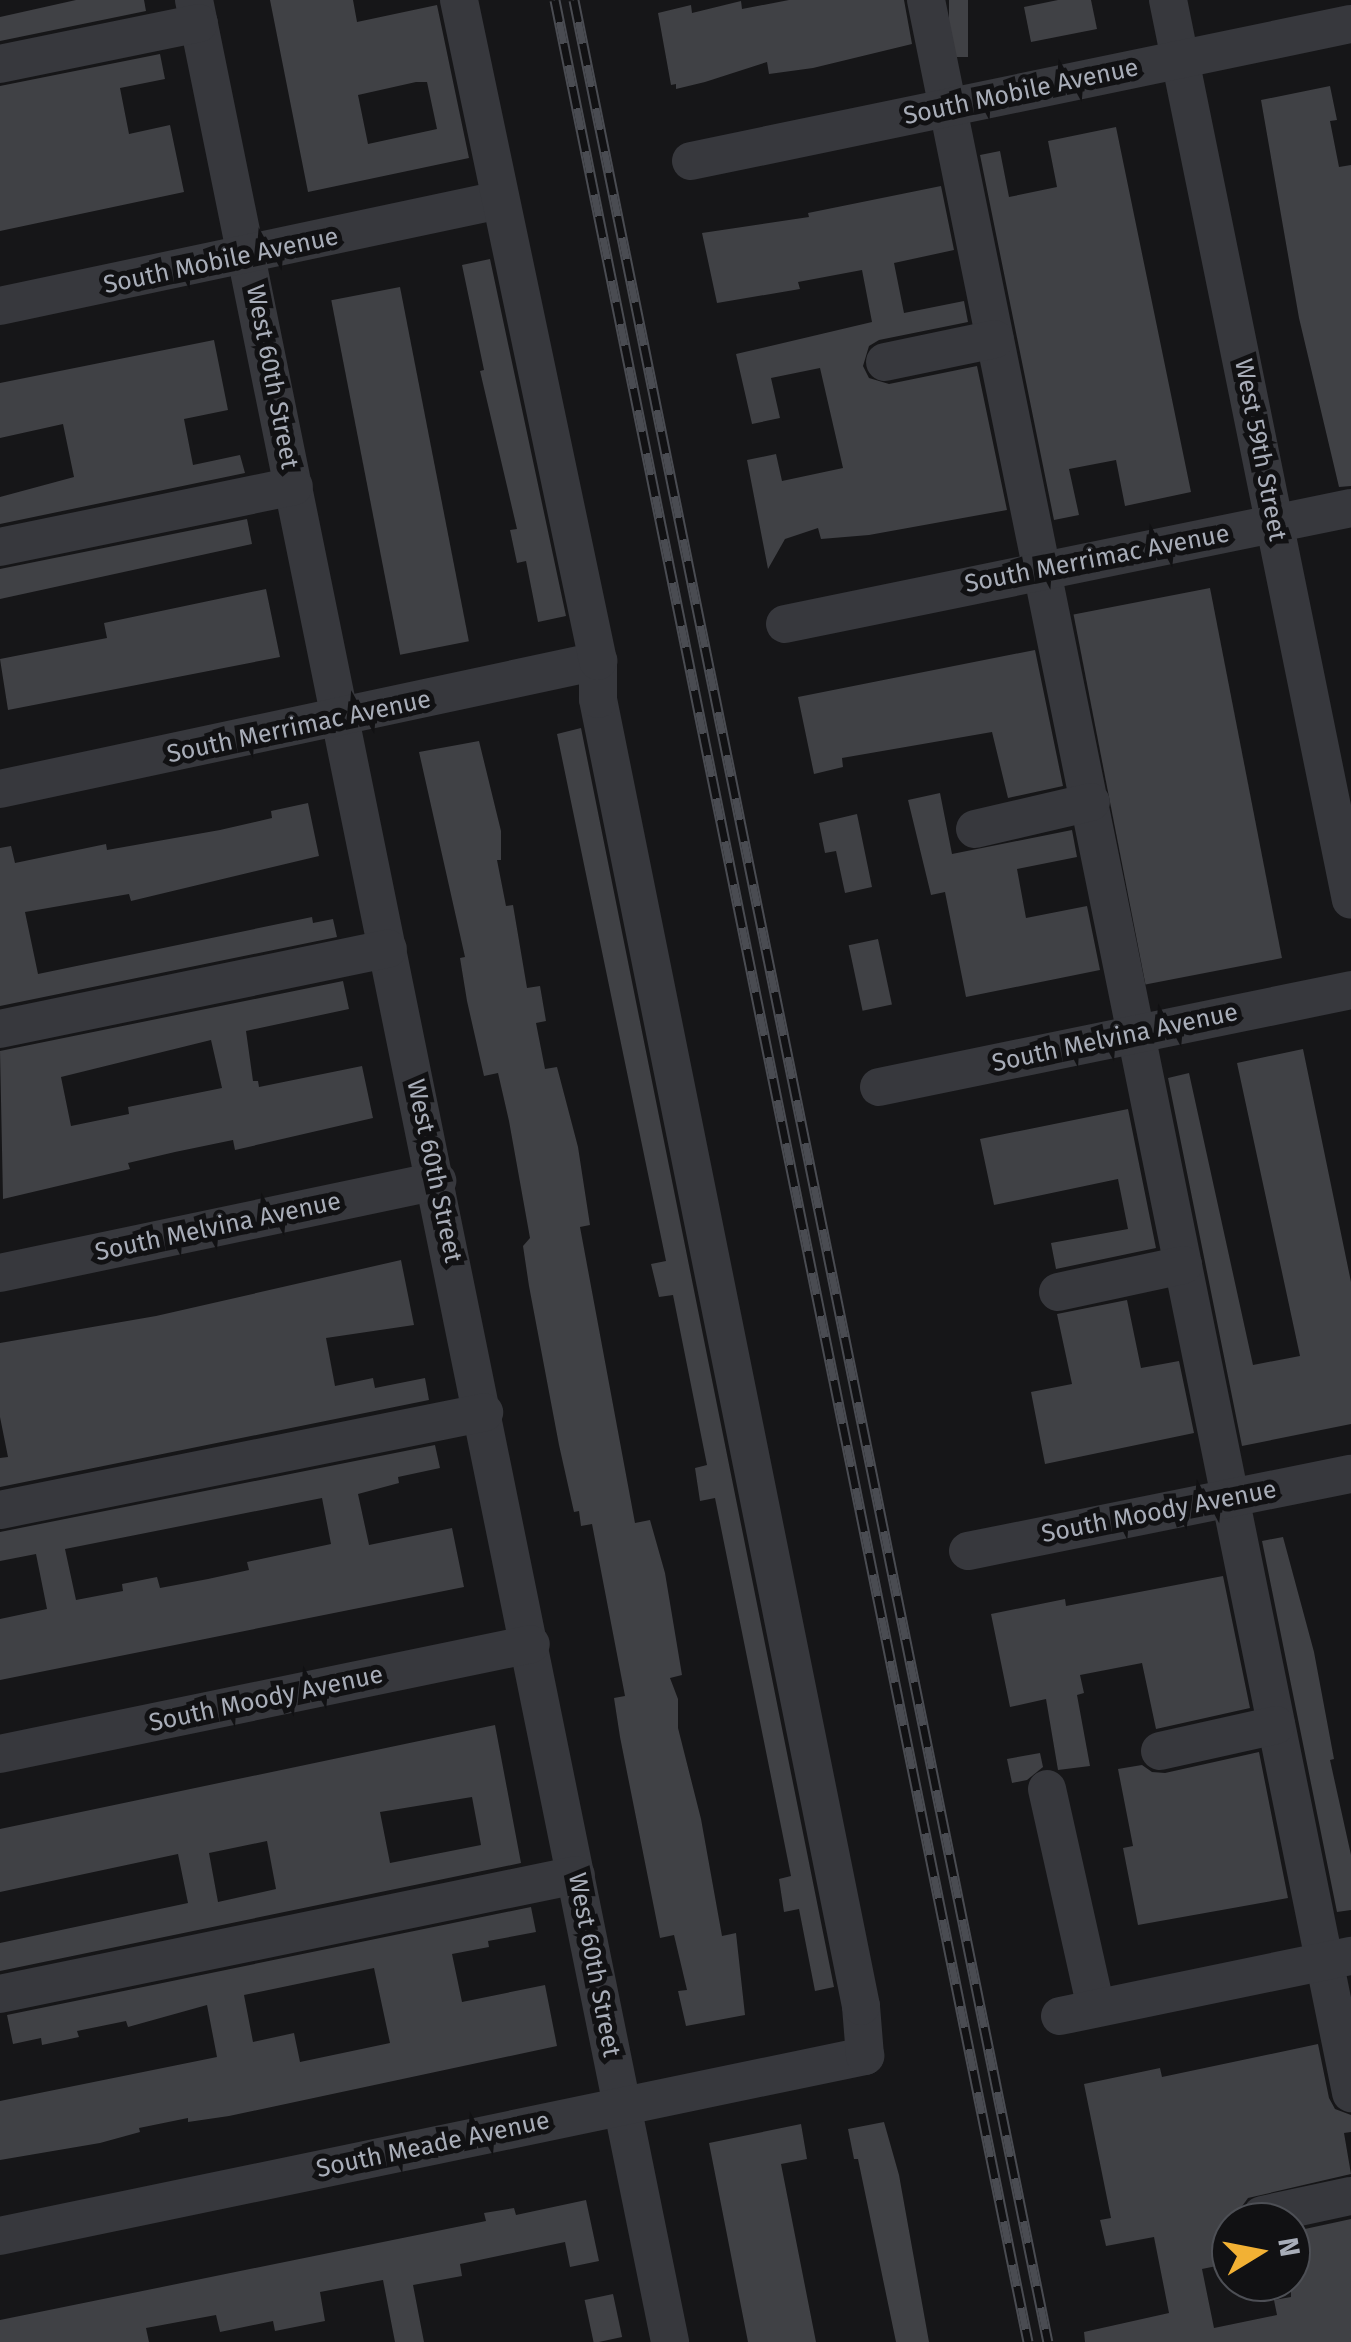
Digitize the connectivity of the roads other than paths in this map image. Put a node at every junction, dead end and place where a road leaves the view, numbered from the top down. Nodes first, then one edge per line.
1 (459, 0) edge
2 (926, 0) edge
3 (1168, 0) edge
4 (196, 12) edge
5 (1351, 24) edge
6 (1180, 58) junction
7 (0, 64) edge
8 (948, 108) junction
9 (691, 162) dead end
10 (500, 200) junction
11 (247, 256) junction
12 (0, 306) edge
13 (995, 339) junction
14 (885, 362) dead end
15 (294, 486) junction
16 (1351, 508) edge
17 (1274, 524) junction
18 (0, 547) edge
19 (1043, 570) junction
20 (785, 624) dead end
21 (598, 662) junction
22 (340, 720) junction
23 (0, 789) edge
24 (1090, 802) junction
25 (975, 829) dead end
26 (1351, 900) edge
27 (388, 949) junction
28 (1351, 990) edge
29 (0, 1029) edge
30 (1136, 1034) junction
31 (879, 1086) dead end
32 (437, 1181) junction
33 (1183, 1266) junction
34 (0, 1272) edge
35 (1058, 1292) dead end
36 (484, 1412) junction
37 (1351, 1474) edge
38 (1231, 1498) junction
39 (0, 1510) edge
40 (968, 1551) dead end
41 (531, 1644) junction
42 (1276, 1725) junction
43 (1160, 1751) dead end
44 (0, 1754) edge
45 (1047, 1789) dead end
46 (576, 1874) junction
47 (1337, 1959) edge
48 (0, 1994) edge
49 (1351, 2092) edge
50 (621, 2106) junction
51 (1351, 2196) edge
52 (1311, 2205) edge
53 (0, 2236) edge
54 (663, 2341) edge

1 - 10 street
2 - 8 street
3 - 6 street, West 59th Street
4 - 7 street
4 - 11 street, West 60th Street
5 - 6 street, South Mobile Avenue
6 - 8 street, South Mobile Avenue
6 - 17 street, West 59th Street
8 - 9 street, South Mobile Avenue
8 - 13 street
10 - 11 street, South Mobile Avenue
10 - 21 street
11 - 12 street, South Mobile Avenue
11 - 15 street, West 60th Street
13 - 14 street
13 - 19 street
15 - 18 street
15 - 22 street, West 60th Street
16 - 17 street, South Merrimac Avenue
17 - 19 street, South Merrimac Avenue
17 - 26 street, West 59th Street
19 - 20 street, South Merrimac Avenue
19 - 24 street
21 - 22 street, South Merrimac Avenue
21 - 50 street, South Meade Avenue
22 - 23 street, South Merrimac Avenue
22 - 27 street, West 60th Street
24 - 25 street
24 - 30 street
27 - 29 street
27 - 32 street, West 60th Street
28 - 30 street, South Melvina Avenue
30 - 31 street, South Melvina Avenue
30 - 33 street
32 - 34 street, South Melvina Avenue
32 - 36 street, West 60th Street
33 - 35 street
33 - 38 street
36 - 39 street
36 - 41 street, West 60th Street
37 - 38 street, South Moody Avenue
38 - 40 street, South Moody Avenue
38 - 42 street
41 - 44 street, South Moody Avenue
41 - 46 street, West 60th Street
42 - 43 street
42 - 47 street
45 - 47 street
46 - 48 street
46 - 50 street, West 60th Street
47 - 49 street
50 - 53 street, South Meade Avenue
50 - 54 street, West 60th Street
51 - 52 street

